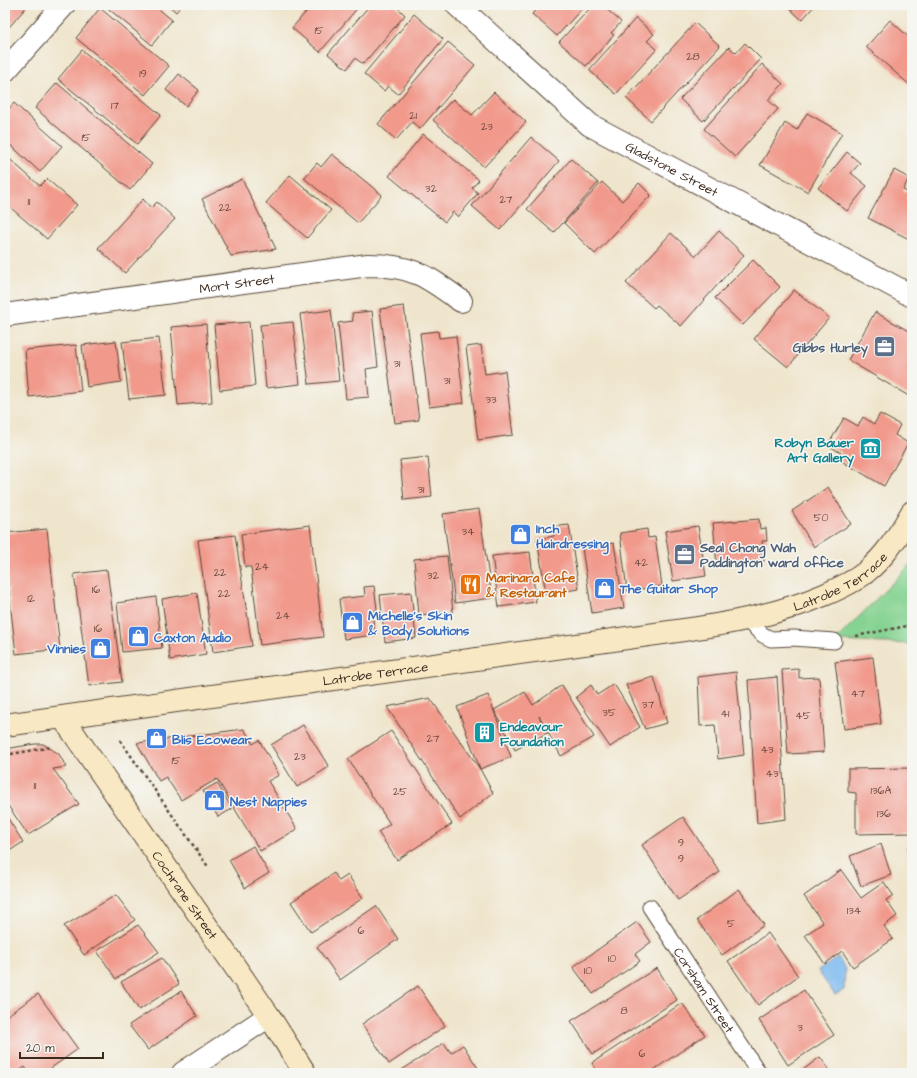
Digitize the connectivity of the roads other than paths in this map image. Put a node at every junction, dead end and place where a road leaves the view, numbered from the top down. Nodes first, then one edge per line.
1 (64, 5) edge
2 (457, 5) edge
3 (5, 71) edge
4 (912, 296) edge
5 (461, 301) dead end
6 (5, 315) edge
7 (912, 512) edge
8 (745, 619) junction
9 (834, 640) road end
10 (63, 718) junction
11 (5, 725) edge
12 (650, 906) dead end
13 (269, 1016) junction
14 (183, 1073) edge
15 (305, 1073) edge
16 (759, 1073) edge

1 - 3 street
2 - 4 street, Gladstone Street
5 - 6 street, Mort Street
7 - 8 main road, Latrobe Terrace
8 - 9 lane
8 - 10 main road, Latrobe Terrace
10 - 11 main road, Latrobe Terrace
10 - 13 main road, Cochrane Street
12 - 16 lane, Corsham Street
13 - 14 street
13 - 15 main road, Cochrane Street

